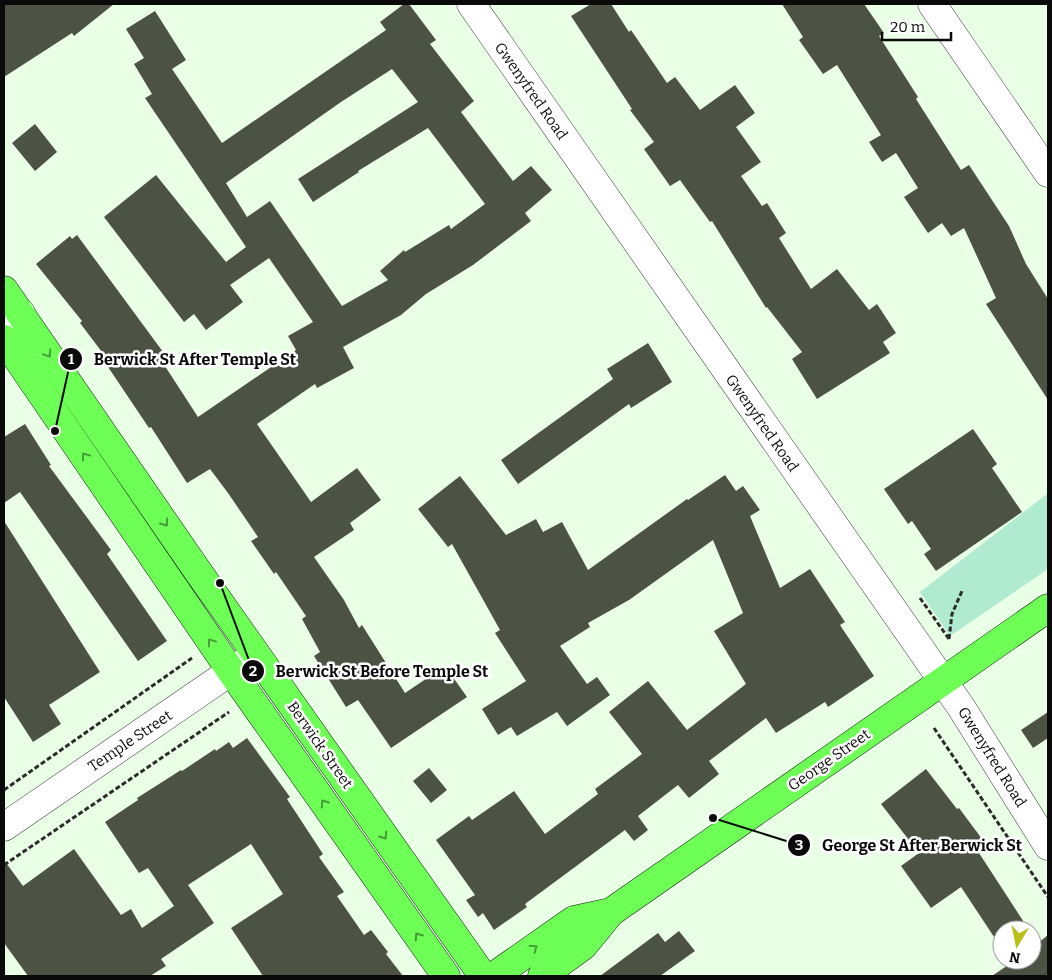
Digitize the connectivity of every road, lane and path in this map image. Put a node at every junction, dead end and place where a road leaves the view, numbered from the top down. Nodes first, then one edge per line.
1 (471, 4) edge
2 (932, 4) edge
3 (1048, 174) edge
4 (4, 290) edge
5 (12, 319) edge
6 (4, 339) edge
7 (962, 591) dead end
8 (920, 598) dead end
9 (1048, 608) edge
10 (193, 651) dead end
11 (256, 654) junction
12 (231, 671) junction
13 (942, 682) junction
14 (231, 710) dead end
15 (934, 728) dead end
16 (4, 790) edge
17 (4, 828) edge
18 (1048, 846) edge
19 (4, 864) edge
20 (1048, 897) edge
21 (611, 912) junction
22 (446, 976) edge
23 (483, 976) edge
24 (494, 976) edge
25 (542, 976) edge

1 - 13 street, Gwenyfred Road
2 - 3 street
4 - 5 main road, Berwick Street
5 -> 11 main road, Berwick Street
12 -> 6 main road, Berwick Street
7 - 8 path
9 - 13 main road, George Street
10 - 16 path
11 - 12 street, Temple Street
11 -> 23 main road, Berwick Street
12 - 17 street, Temple Street
22 -> 12 main road, Berwick Street
13 - 18 street, Gwenyfred Road
13 - 21 main road, George Street
14 - 19 path
15 - 20 path
24 -> 21 main road, George Street
21 - 25 main road, George Street

